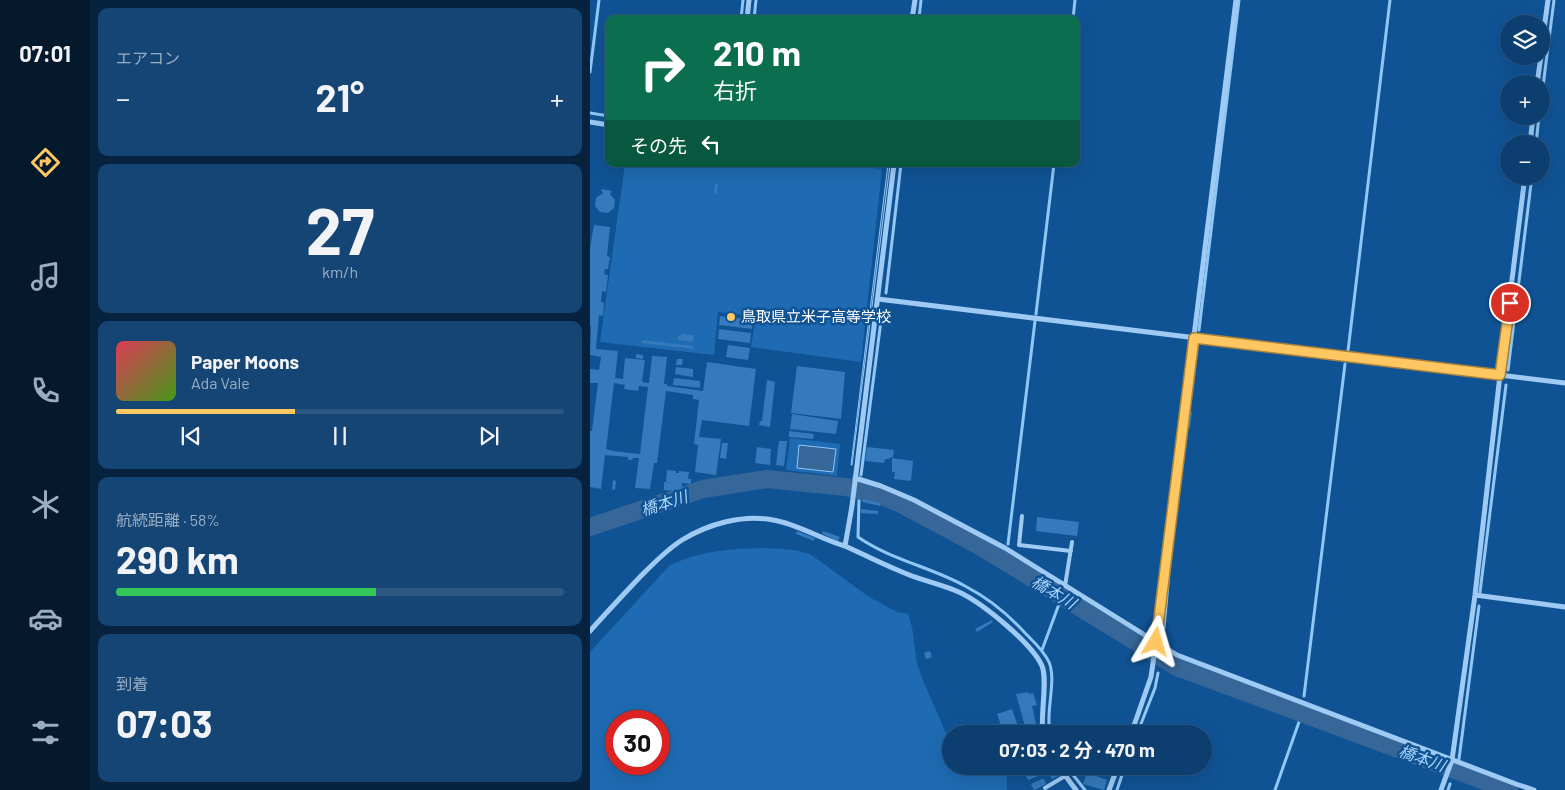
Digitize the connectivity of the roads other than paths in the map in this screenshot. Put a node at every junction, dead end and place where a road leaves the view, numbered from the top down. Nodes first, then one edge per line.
1 (750, 0) edge
2 (914, 0) edge
3 (1236, 0) edge
4 (1548, 0) edge
5 (748, 15) edge
6 (912, 15) edge
7 (1546, 15) edge
8 (590, 122) edge
9 (605, 124) edge
10 (894, 167) edge
11 (1525, 185) edge
12 (878, 299) junction
13 (1194, 338) junction
14 (1500, 375) junction
15 (1565, 383) edge
16 (855, 480) junction
17 (1022, 516) dead end
18 (1072, 542) dead end
19 (845, 546) junction
20 (1070, 551) junction
21 (1066, 586) junction
22 (1475, 595) junction
23 (1565, 607) edge
24 (590, 631) edge
25 (1156, 642) junction
26 (1042, 725) edge
27 (1134, 725) edge
28 (1452, 760) junction
29 (1115, 775) edge
30 (1065, 776) joint
31 (1045, 788) dead end
32 (1076, 790) edge
33 (1109, 790) edge
34 (1441, 790) edge
35 (1534, 790) edge

1 - 5 street
2 - 6 street
3 - 13 street
4 - 7 street
8 - 9 street
10 - 12 street
11 - 14 street
12 - 13 street
12 - 16 street
13 - 14 street
13 - 25 street
14 - 15 street
14 - 22 street
16 - 19 street
16 - 21 street
17 - 20 lane
18 - 20 lane
19 - 24 street
19 - 26 street
20 - 21 lane
21 - 25 street
22 - 23 street
22 - 28 street
25 - 27 street
25 - 28 street
28 - 34 street
28 - 35 street
29 - 33 street
30 - 31 lane
30 - 32 street

